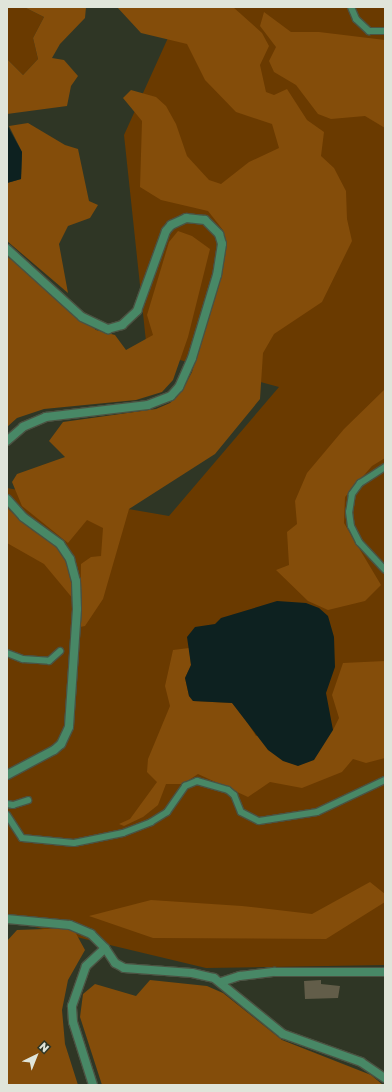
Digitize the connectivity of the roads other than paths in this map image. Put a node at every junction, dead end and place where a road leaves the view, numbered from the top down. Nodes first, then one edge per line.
1 (351, 7) edge
2 (385, 31) edge
3 (7, 249) edge
4 (7, 441) edge
5 (385, 467) edge
6 (7, 499) edge
7 (385, 570) edge
8 (60, 651) dead end
9 (7, 653) edge
10 (7, 775) edge
11 (385, 780) edge
12 (28, 800) dead end
13 (7, 804) edge
14 (7, 815) edge
15 (7, 919) edge
16 (105, 948) junction
17 (385, 972) edge
18 (221, 982) junction
19 (385, 1078) edge
20 (93, 1085) edge

1 - 2 lane
3 - 4 street
5 - 7 lane
6 - 10 street
8 - 9 lane
11 - 14 lane
12 - 13 lane
15 - 16 street
16 - 18 street
16 - 20 street
17 - 18 street
18 - 19 street

